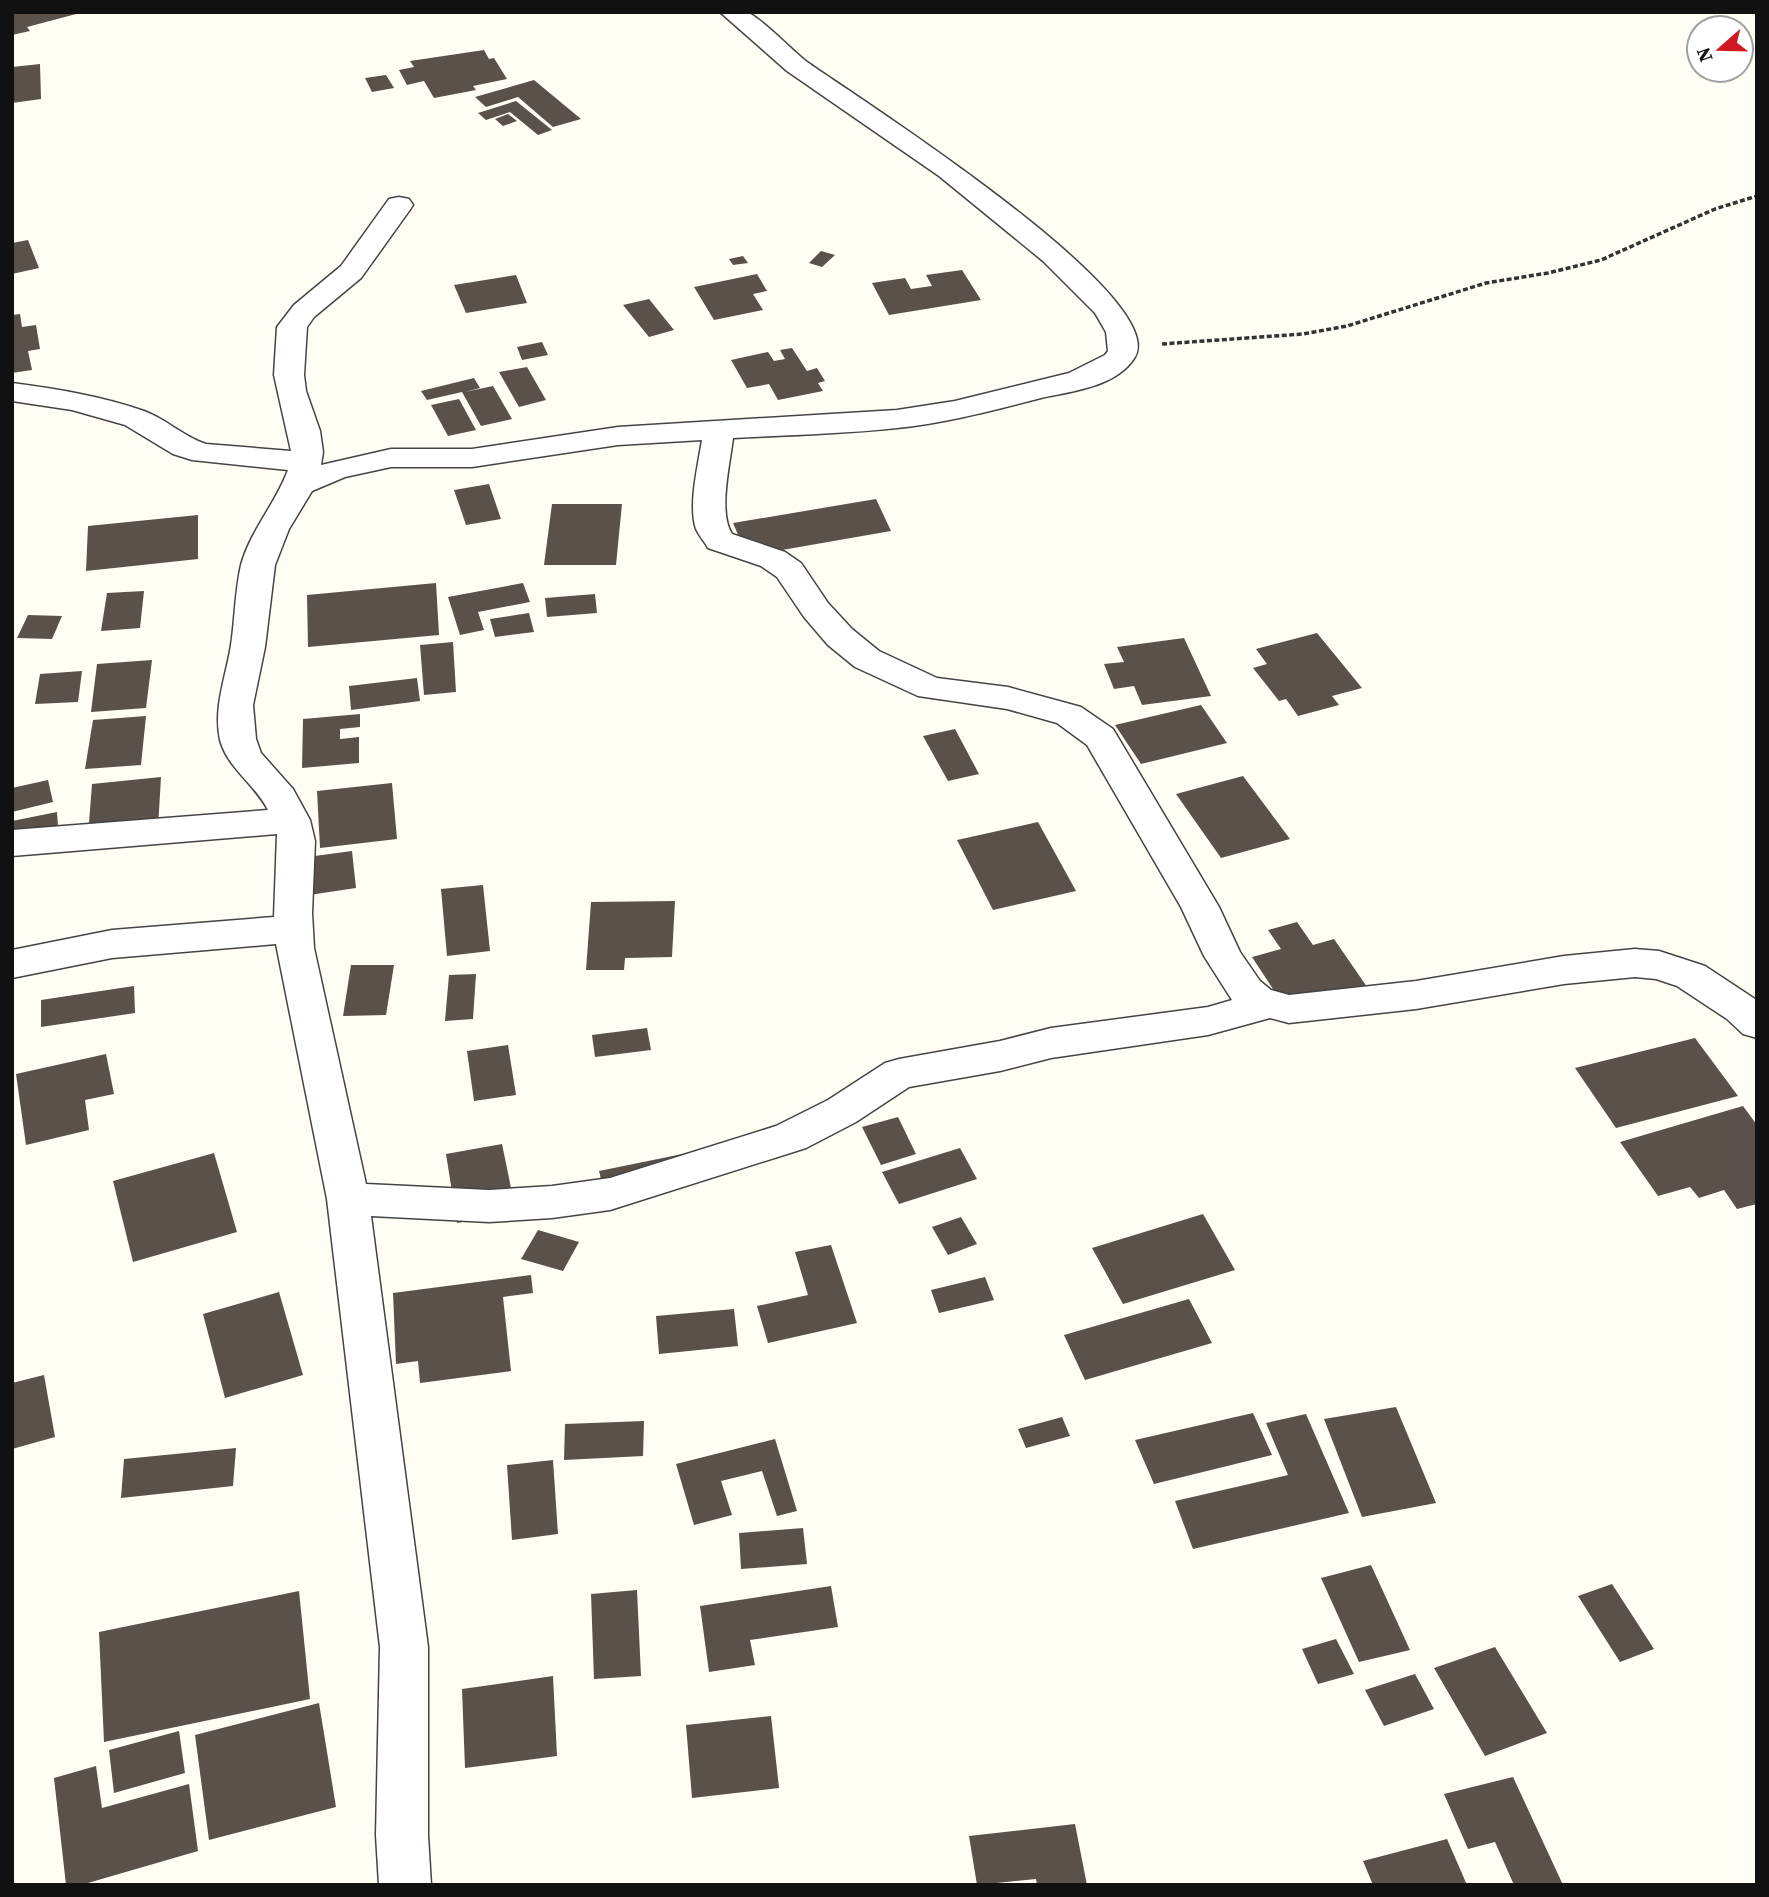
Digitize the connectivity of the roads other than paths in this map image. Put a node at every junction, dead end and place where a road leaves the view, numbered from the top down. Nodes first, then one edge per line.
1 (732, 12) edge
2 (399, 205) dead end
3 (12, 391) edge
4 (719, 430) junction
5 (302, 474) junction
6 (292, 820) junction
7 (12, 843) edge
8 (294, 929) junction
9 (12, 964) edge
10 (1270, 1004) junction
11 (1757, 1024) edge
12 (348, 1199) junction
13 (405, 1885) edge

1 - 4 street
2 - 5 street
3 - 5 street
4 - 5 street
4 - 10 street
5 - 6 street
6 - 7 street
6 - 8 street
8 - 9 street
8 - 12 street
10 - 11 street
10 - 12 street
12 - 13 street

